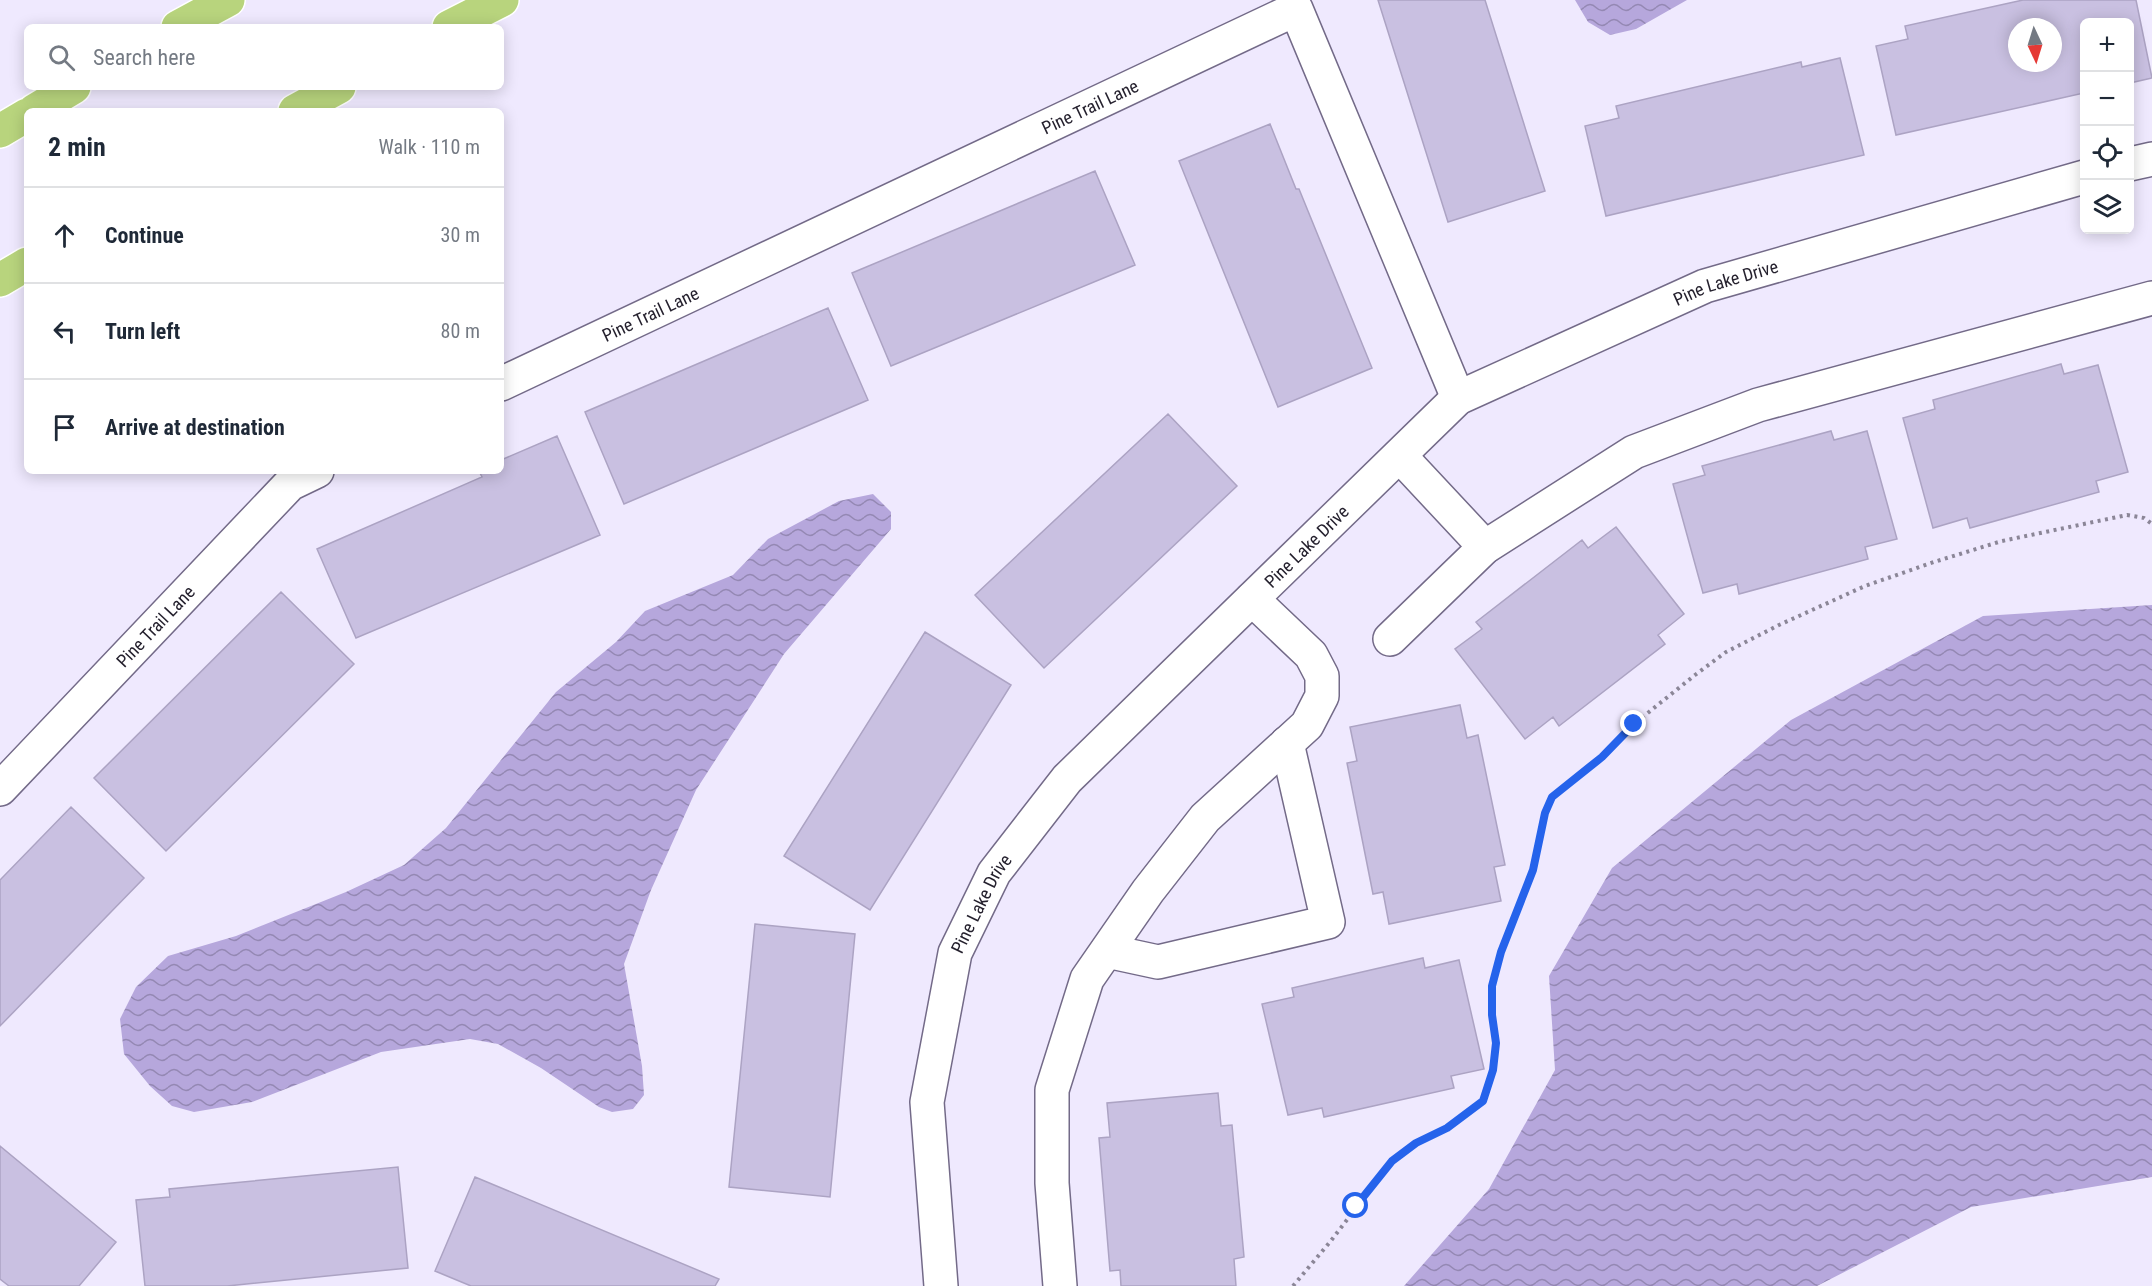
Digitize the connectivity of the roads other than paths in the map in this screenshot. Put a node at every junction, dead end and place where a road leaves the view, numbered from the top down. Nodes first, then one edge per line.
1 (228, 0) edge
2 (502, 0) edge
3 (184, 24) edge
4 (455, 24) edge
5 (69, 90) edge
6 (334, 90) edge
7 (39, 108) edge
8 (300, 108) edge
9 (24, 117) edge
10 (0, 131) edge
11 (2152, 159) edge
12 (2134, 163) edge
13 (2080, 178) edge
14 (24, 266) edge
15 (0, 280) edge
16 (2152, 298) edge
17 (504, 383) edge
18 (1458, 398) junction
19 (1400, 456) junction
20 (311, 474) edge
21 (1485, 546) junction
22 (1252, 599) junction
23 (1390, 639) dead end
24 (1287, 743) junction
25 (0, 789) edge
26 (1107, 951) junction
27 (941, 1286) edge
28 (1060, 1286) edge

1 - 3 highway
2 - 4 highway
5 - 7 highway
6 - 8 highway
9 - 10 highway
11 - 12 street
13 - 18 street, Pine Lake Drive
14 - 15 highway
16 - 21 street
17 - 18 street, Pine Trail Lane
18 - 19 street, Pine Lake Drive
19 - 21 street
19 - 22 street, Pine Lake Drive
20 - 25 street, Pine Trail Lane
21 - 23 street
22 - 24 street
22 - 27 street, Pine Lake Drive
24 - 26 street
24 - 26 street
26 - 28 street

